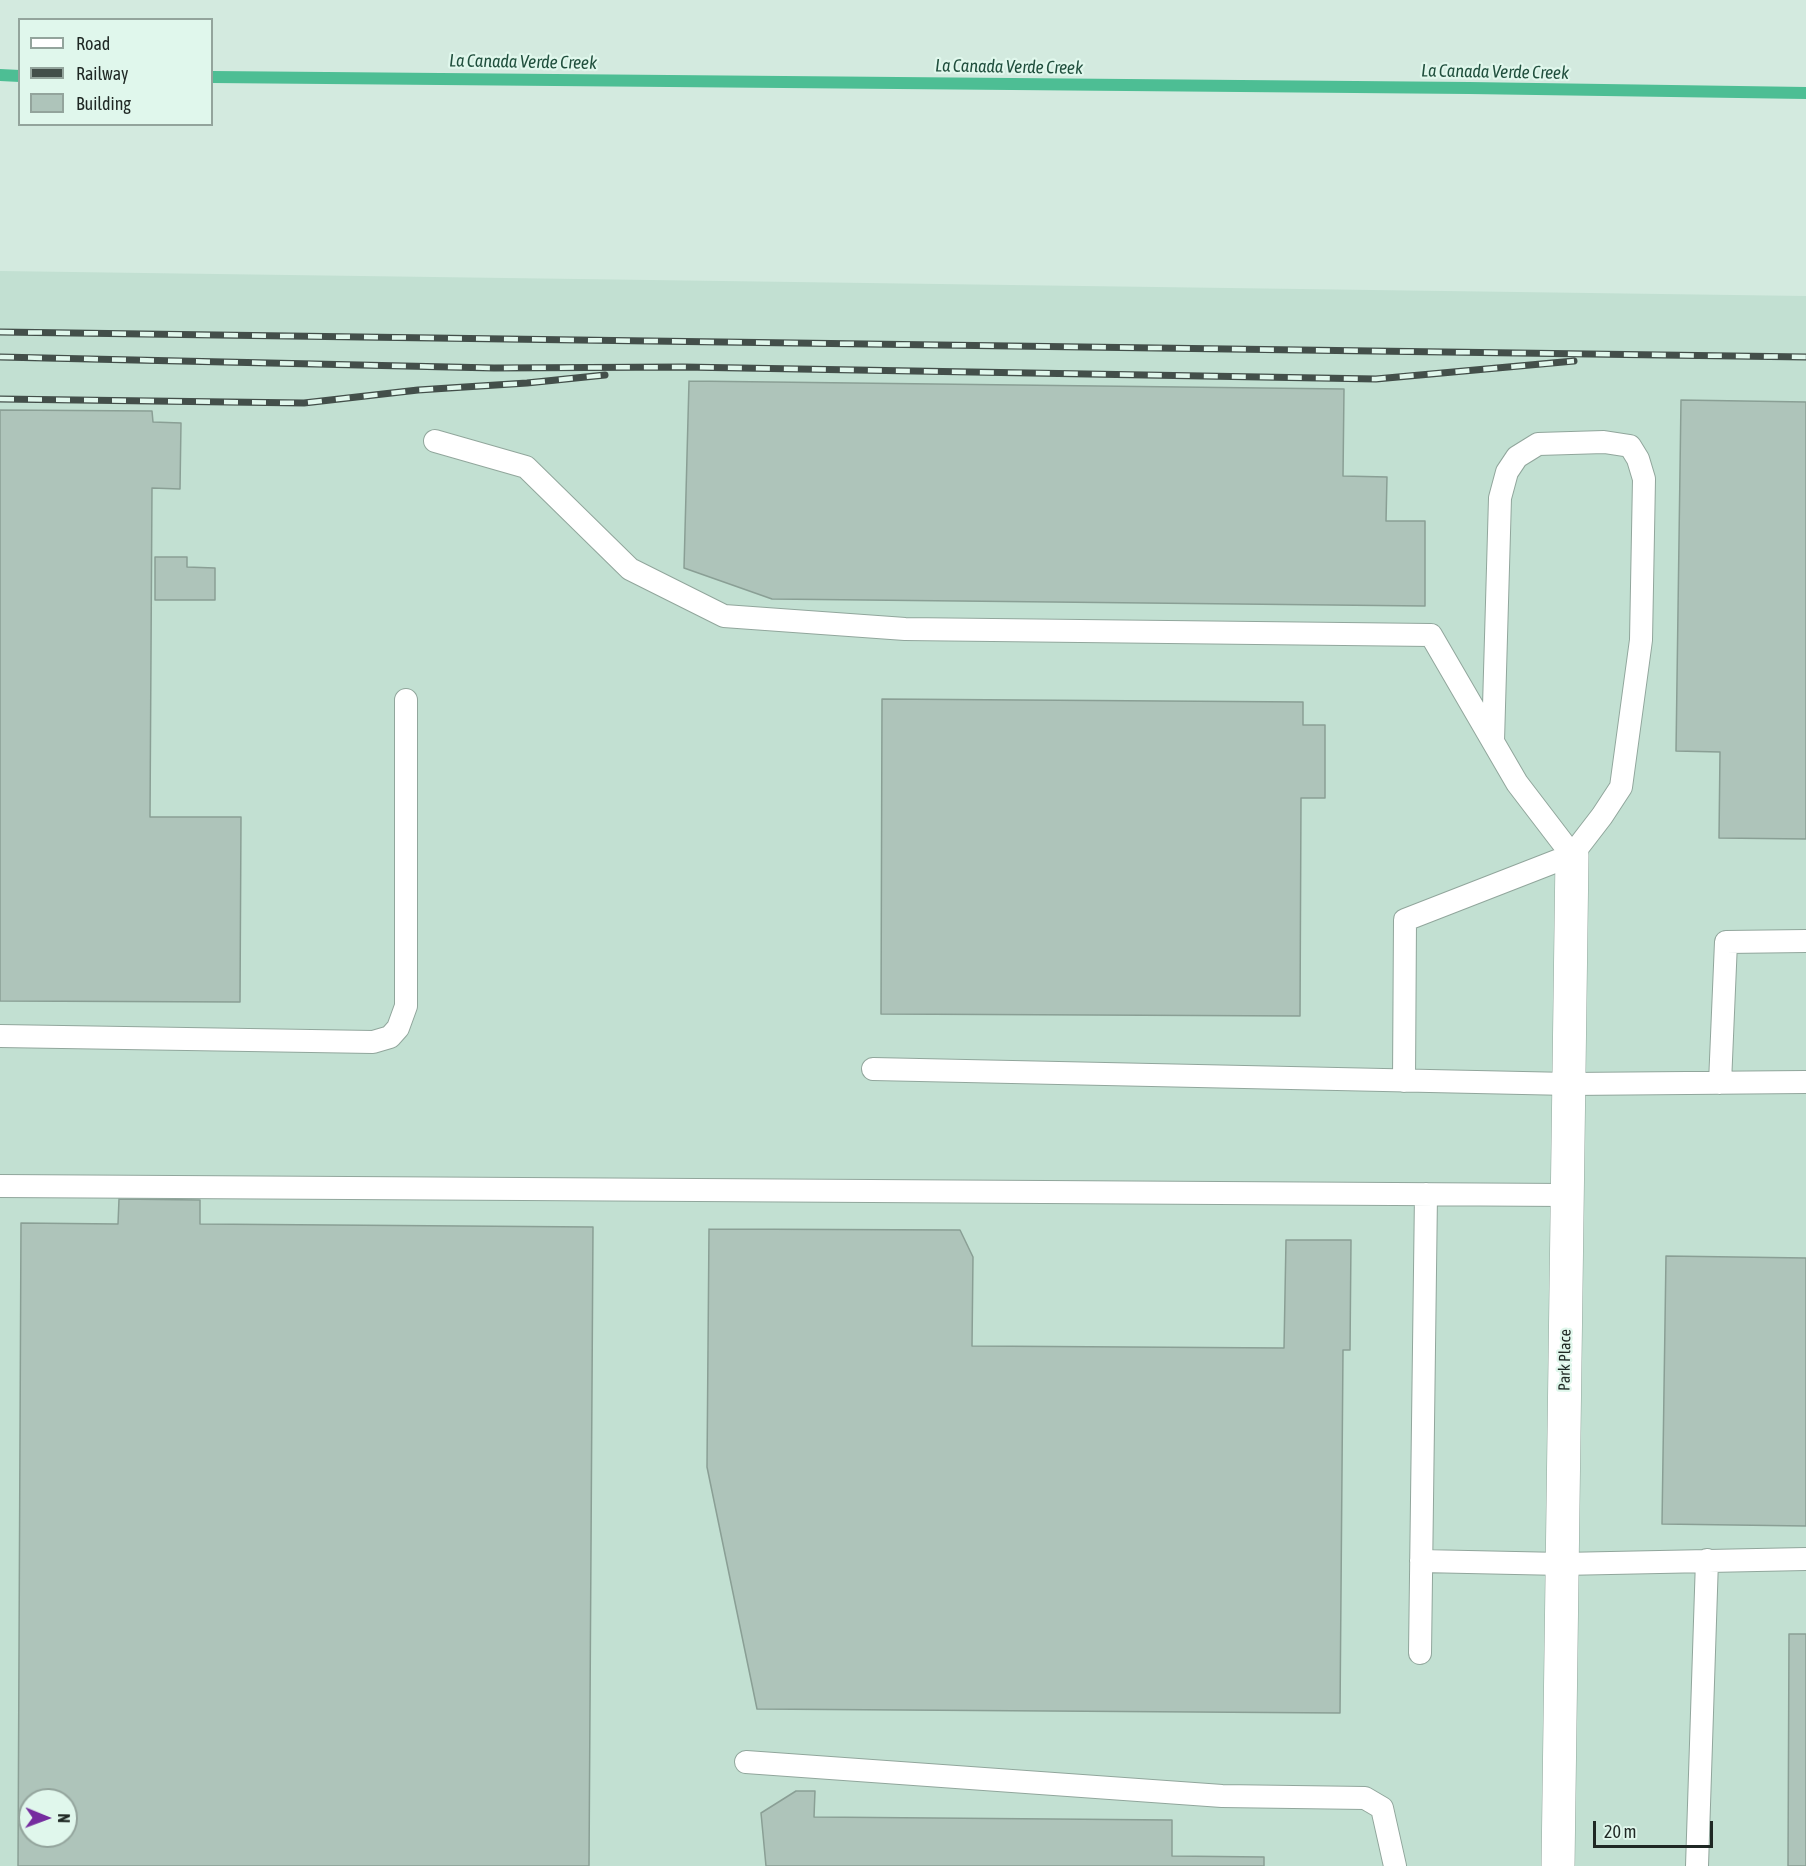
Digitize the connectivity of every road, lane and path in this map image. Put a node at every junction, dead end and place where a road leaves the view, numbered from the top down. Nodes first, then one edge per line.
1 (435, 441) dead end
2 (406, 700) dead end
3 (1493, 742) junction
4 (1572, 855) junction
5 (1806, 941) edge
6 (0, 1036) edge
7 (873, 1070) dead end
8 (1404, 1081) junction
9 (1806, 1082) edge
10 (1720, 1083) junction
11 (1569, 1084) junction
12 (0, 1186) edge
13 (1426, 1194) junction
14 (1568, 1195) junction
15 (1806, 1559) edge
16 (1707, 1560) junction
17 (1420, 1561) junction
18 (1562, 1563) junction
19 (1420, 1653) dead end
20 (746, 1762) dead end
21 (1395, 1866) edge
22 (1558, 1866) edge
23 (1697, 1866) edge

1 - 3 lane
2 - 6 lane
3 - 4 lane
3 - 4 lane
4 - 8 lane
4 - 11 street, Park Place
5 - 10 lane
7 - 8 lane
8 - 11 lane
9 - 10 lane
10 - 11 lane
11 - 14 street, Park Place
12 - 13 lane
13 - 14 lane
13 - 17 lane
14 - 18 street, Park Place
15 - 16 lane
16 - 18 lane
16 - 23 lane
17 - 18 lane
17 - 19 lane
18 - 22 street, Park Place
20 - 21 lane

